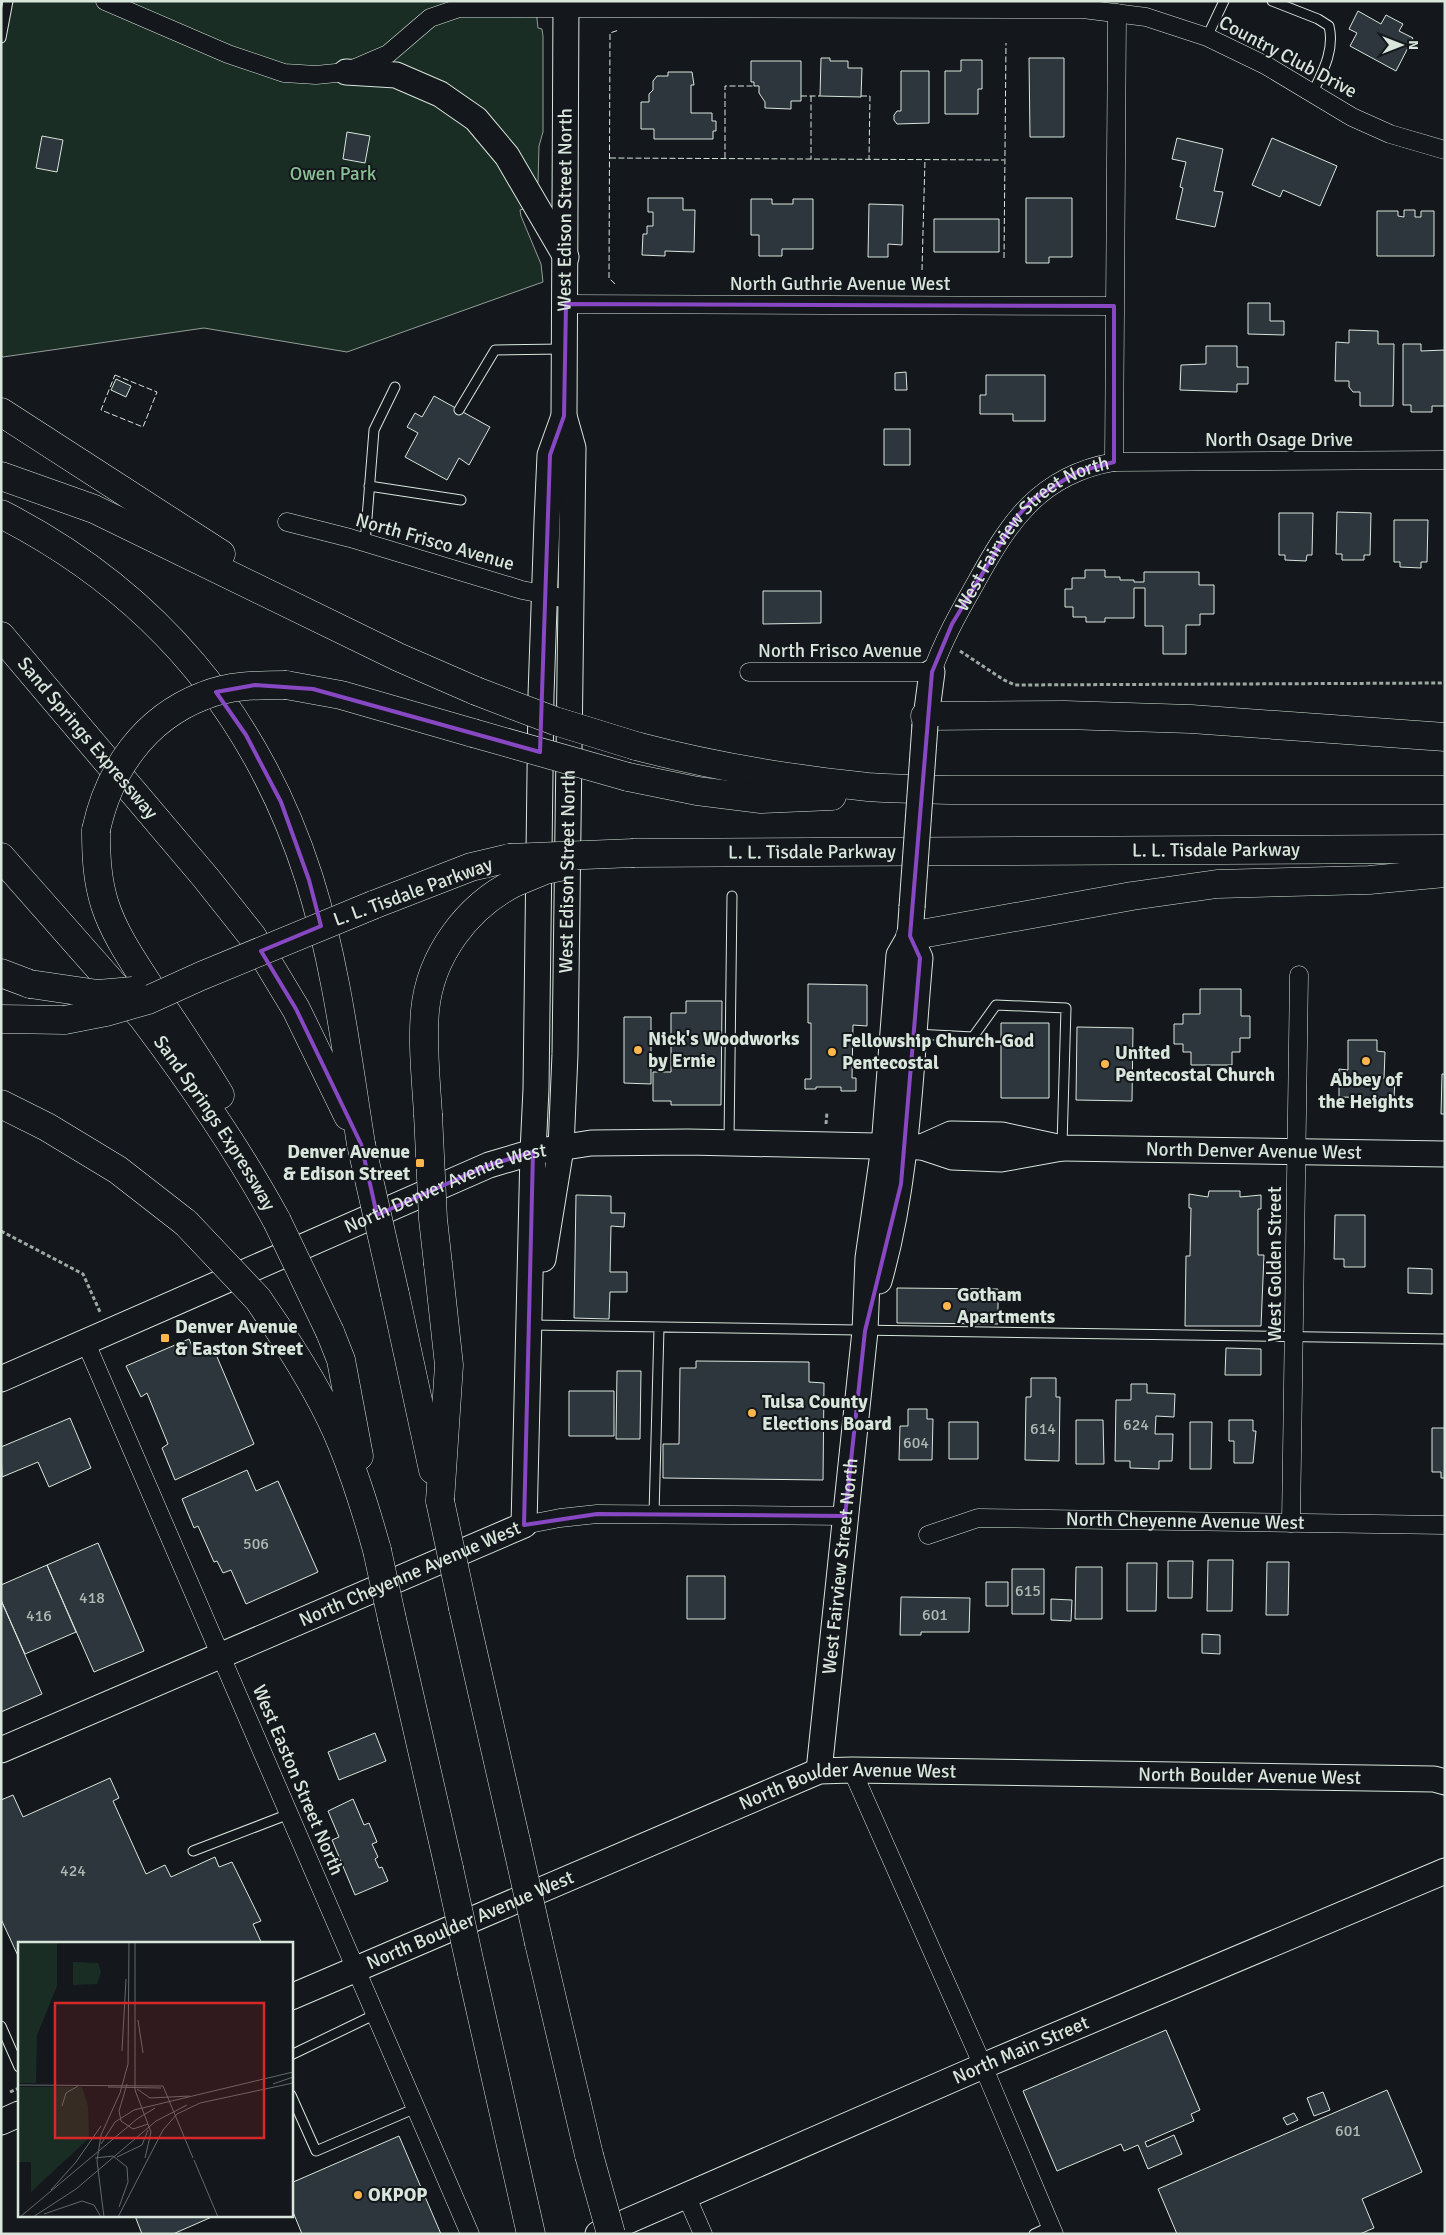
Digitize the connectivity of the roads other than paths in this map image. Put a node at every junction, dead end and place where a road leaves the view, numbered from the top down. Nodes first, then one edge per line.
1 (8, 1) edge
2 (105, 1) edge
3 (1224, 1) edge
4 (1272, 1) edge
5 (566, 4) edge
6 (1118, 13) junction
7 (1207, 37) junction
8 (1, 38) edge
9 (346, 72) junction
10 (1312, 94) junction
11 (1445, 150) edge
12 (566, 258) junction
13 (566, 304) junction
14 (1114, 306) junction
15 (565, 349) junction
16 (395, 387) dead end
17 (459, 410) dead end
18 (1, 412) edge
19 (564, 416) junction
20 (1445, 460) edge
21 (1114, 462) junction
22 (1, 476) edge
23 (369, 486) junction
24 (461, 500) dead end
25 (1, 514) edge
26 (286, 522) dead end
27 (365, 543) junction
28 (544, 595) junction
29 (572, 600) junction
30 (312, 614) junction
31 (1, 636) edge
32 (749, 672) dead end
33 (932, 672) junction
34 (925, 720) junction
35 (1445, 738) edge
36 (951, 790) junction
37 (1445, 790) edge
38 (1445, 849) edge
39 (634, 854) junction
40 (1, 857) edge
41 (1445, 873) edge
42 (732, 896) dead end
43 (910, 936) junction
44 (1, 973) edge
45 (1299, 975) dead end
46 (200, 976) junction
47 (1, 1019) edge
48 (913, 1034) junction
49 (1, 1104) edge
50 (729, 1143) junction
51 (362, 1144) junction
52 (904, 1147) junction
53 (561, 1148) junction
54 (1062, 1148) junction
55 (533, 1152) junction
56 (1297, 1152) junction
57 (1445, 1154) edge
58 (277, 1221) junction
59 (529, 1325) junction
60 (659, 1328) junction
61 (865, 1332) junction
62 (1295, 1338) junction
63 (1445, 1339) edge
64 (86, 1343) junction
65 (1, 1379) edge
66 (440, 1501) junction
67 (654, 1514) junction
68 (845, 1516) junction
69 (1292, 1523) junction
70 (524, 1525) junction
71 (1445, 1525) edge
72 (928, 1535) dead end
73 (377, 1550) junction
74 (221, 1654) junction
75 (1, 1750) edge
76 (852, 1770) junction
77 (819, 1771) junction
78 (1441, 1779) edge
79 (290, 1814) junction
80 (193, 1851) dead end
81 (1445, 1871) edge
82 (356, 1969) junction
83 (292, 1997) edge
84 (376, 2014) junction
85 (1, 2026) edge
86 (292, 2055) edge
87 (18, 2065) edge
88 (983, 2066) junction
89 (292, 2096) edge
90 (416, 2108) junction
91 (18, 2114) edge
92 (1, 2122) edge
93 (686, 2195) junction
94 (1053, 2230) edge
95 (531, 2231) edge
96 (470, 2234) edge
97 (598, 2234) edge
98 (610, 2234) edge
99 (703, 2234) edge
100 (1034, 2234) edge

1 - 8 lane
2 - 9 street, Country Club Drive
3 - 7 lane
4 - 10 lane
5 - 6 street, Country Club Drive
5 - 9 street, Country Club Drive
5 - 12 street, West Edison Street North
6 - 7 street, Country Club Drive
6 - 14 street, West Fairview Street North
7 - 10 street, Country Club Drive
9 - 12 street
10 - 11 street, Country Club Drive
12 - 13 street, West Edison Street North
13 - 14 street, North Guthrie Avenue West
13 - 15 street, West Edison Street North
14 - 21 street, West Fairview Street North
15 - 17 lane
15 - 19 street, West Edison Street North
16 - 23 lane
18 - 30 highway
19 - 28 street, West Edison Street North
19 - 29 street, West Edison Street North
20 - 21 street, North Osage Drive
21 - 33 street, West Fairview Street North
22 - 30 highway
23 - 24 lane
23 - 27 lane
25 - 51 highway
26 - 27 street, North Frisco Avenue
27 - 28 street, North Frisco Avenue
28 - 29 street, North Frisco Avenue
28 - 55 street, West Edison Street North
29 - 53 street, West Edison Street North
30 - 36 highway, bridge
31 - 51 highway, Sand Springs Expressway
32 - 33 street, North Frisco Avenue
33 - 34 street, West Fairview Street North
34 - 35 highway
34 - 43 street, West Fairview Street North, bridge
36 - 37 highway
36 - 58 highway, bridge
38 - 39 highway, L. L. Tisdale Parkway
39 - 46 highway, L. L. Tisdale Parkway, bridge
39 - 66 highway, bridge
40 - 58 highway, Sand Springs Expressway
41 - 43 highway
42 - 50 lane
43 - 48 street, West Fairview Street North
43 - 52 street, West Fairview Street North
44 - 46 highway, bridge
45 - 56 street, West Golden Street
46 - 47 highway, bridge
48 - 52 street, West Fairview Street North
48 - 54 lane
49 - 73 highway, bridge
50 - 52 street, North Denver Avenue West
50 - 53 street, North Denver Avenue West
51 - 66 highway, bridge
52 - 54 street, North Denver Avenue West
52 - 61 street, West Fairview Street North
53 - 55 street, North Denver Avenue West
53 - 59 street, West Edison Street North
54 - 56 street, North Denver Avenue West
55 - 59 street, West Edison Street North
55 - 64 street, North Denver Avenue West
56 - 57 street, North Denver Avenue West
56 - 62 street, West Golden Street
58 - 73 highway, Sand Springs Expressway, bridge
59 - 60 lane
59 - 70 street, West Edison Street North
60 - 61 lane
60 - 67 lane
61 - 62 lane
61 - 68 street, West Fairview Street North
62 - 63 lane
62 - 69 street, West Golden Street
64 - 65 street, North Denver Avenue West
64 - 74 street, West Easton Street North
66 - 98 highway, bridge
67 - 68 street, North Cheyenne Avenue West
67 - 70 street, North Cheyenne Avenue West
68 - 77 street, West Fairview Street North
69 - 71 street, North Cheyenne Avenue West
69 - 72 street, North Cheyenne Avenue West
70 - 74 street, North Cheyenne Avenue West
73 - 95 highway, bridge
74 - 75 street, North Cheyenne Avenue West
74 - 79 street, West Easton Street North
76 - 77 street, North Boulder Avenue West
76 - 78 street, North Boulder Avenue West
76 - 88 street
77 - 82 street, North Boulder Avenue West
79 - 80 lane
79 - 82 street, West Easton Street North
81 - 88 street, North Main Street
82 - 83 street, North Boulder Avenue West
82 - 84 street, West Easton Street North
84 - 86 lane
84 - 90 street, West Easton Street North
85 - 87 lane
88 - 93 street, North Main Street
88 - 94 street
89 - 90 lane
90 - 96 street, West Easton Street North
91 - 92 street
93 - 97 street, North Main Street
93 - 99 street
94 - 100 lane

